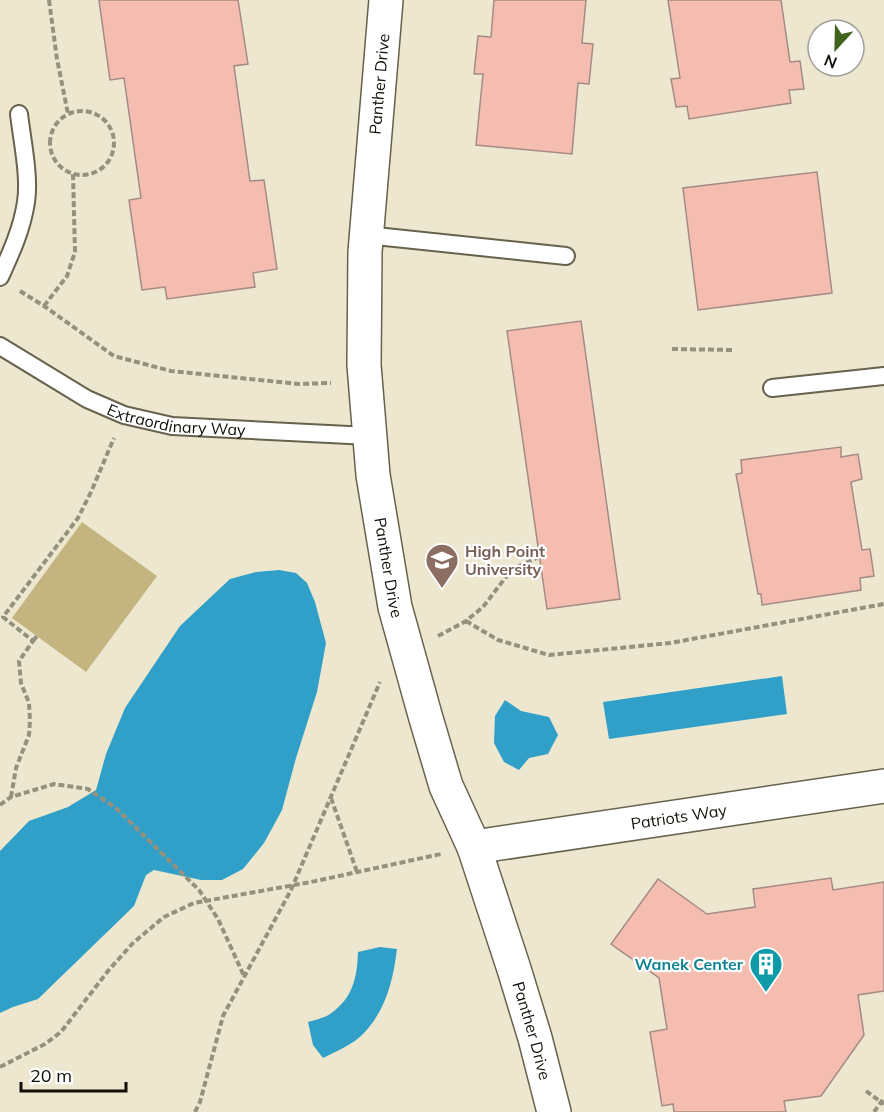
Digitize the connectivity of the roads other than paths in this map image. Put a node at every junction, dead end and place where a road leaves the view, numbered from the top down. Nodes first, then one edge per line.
1 (386, 0) edge
2 (19, 114) dead end
3 (366, 235) junction
4 (566, 256) dead end
5 (0, 277) edge
6 (0, 346) edge
7 (884, 376) edge
8 (772, 388) dead end
9 (369, 436) junction
10 (884, 786) edge
11 (474, 847) junction
12 (554, 1112) edge

1 - 3 street, Panther Drive
2 - 5 lane
3 - 4 lane
3 - 9 street, Panther Drive
6 - 9 lane, Extraordinary Way
7 - 8 lane
9 - 11 street, Panther Drive
10 - 11 street, Patriots Way
11 - 12 street, Panther Drive

